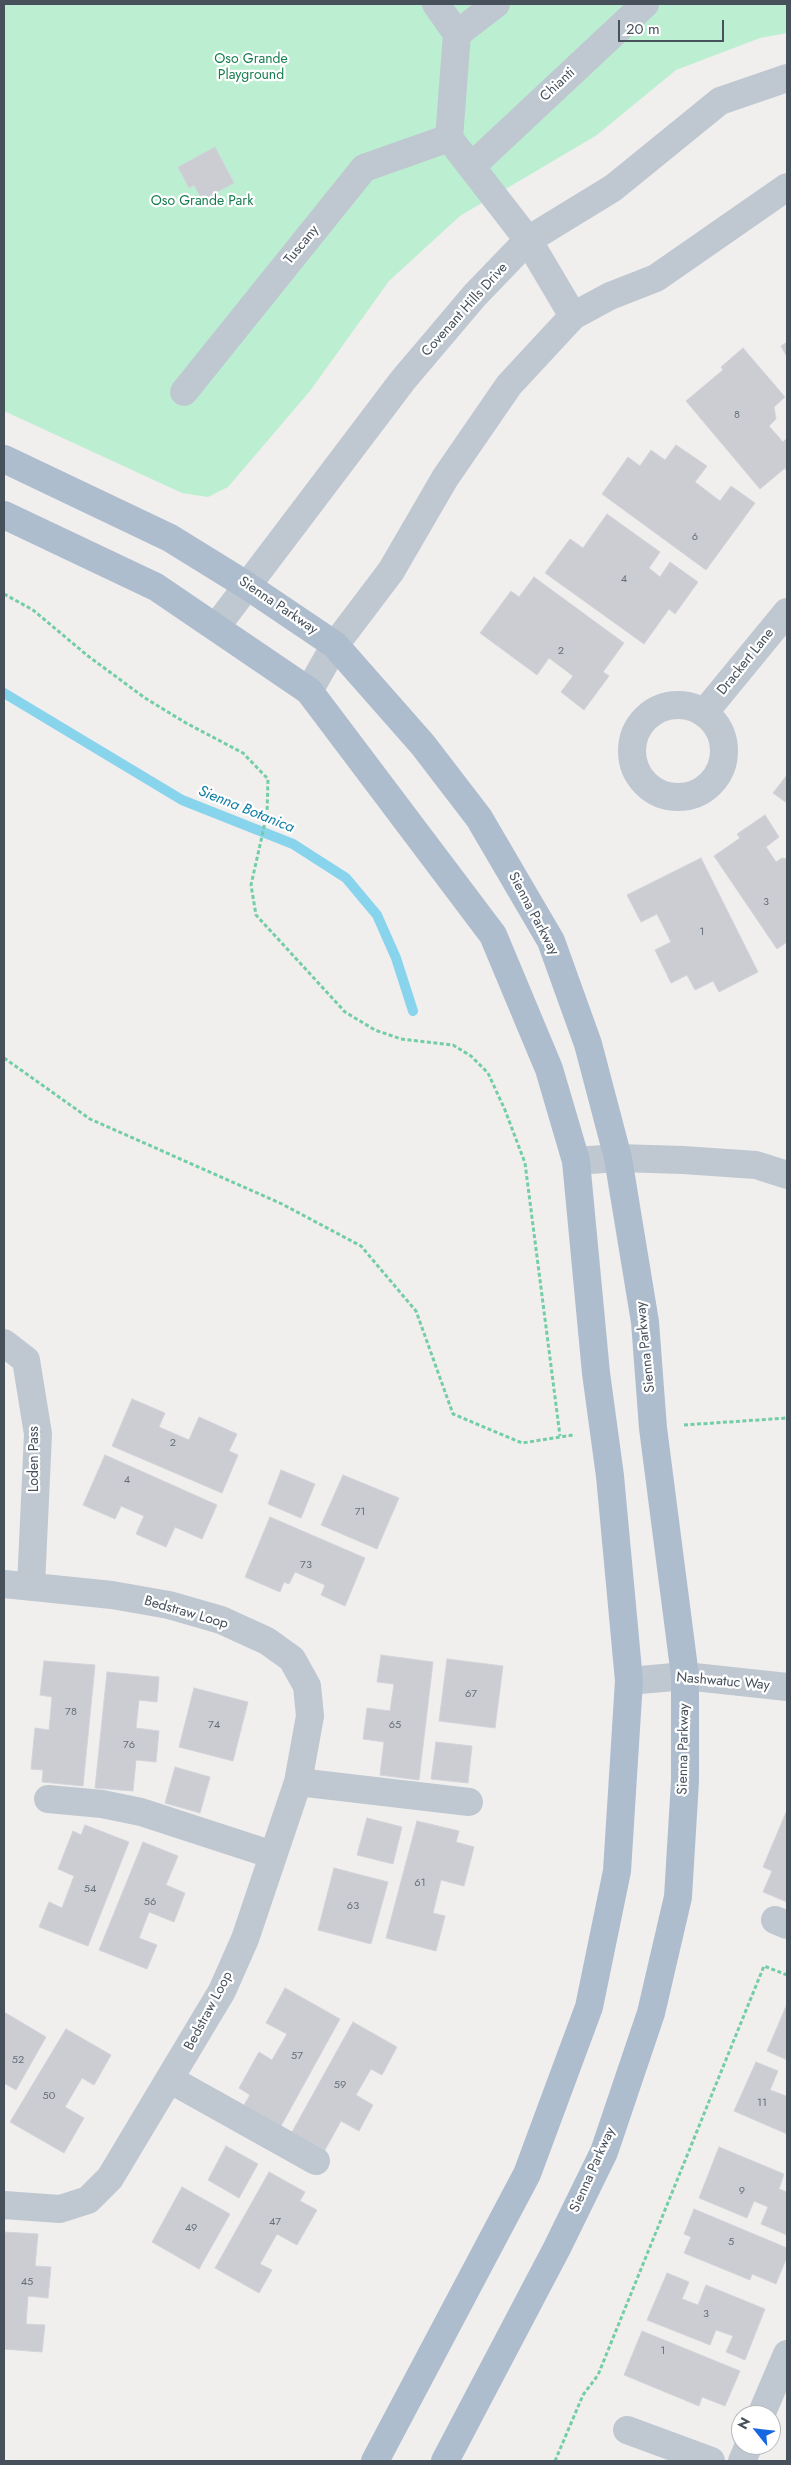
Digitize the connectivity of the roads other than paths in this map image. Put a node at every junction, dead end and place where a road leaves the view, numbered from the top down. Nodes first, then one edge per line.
1 (436, 4) edge
2 (496, 4) edge
3 (646, 4) edge
4 (457, 34) junction
5 (785, 82) edge
6 (449, 138) junction
7 (472, 166) junction
8 (787, 187) edge
9 (528, 240) junction
10 (573, 316) junction
11 (184, 392) dead end
12 (4, 460) edge
13 (4, 515) edge
14 (246, 584) junction
15 (787, 612) edge
16 (216, 627) junction
17 (335, 645) junction
18 (309, 691) junction
19 (704, 713) dead end
20 (618, 1158) junction
21 (576, 1161) junction
22 (787, 1175) edge
23 (4, 1343) edge
24 (4, 1584) edge
25 (31, 1586) junction
26 (685, 1676) junction
27 (629, 1681) junction
28 (787, 1687) edge
29 (298, 1782) junction
30 (48, 1799) dead end
31 (469, 1802) dead end
32 (273, 1855) junction
33 (171, 2080) junction
34 (316, 2161) dead end
35 (4, 2205) edge
36 (787, 2354) edge
37 (766, 2405) edge
38 (627, 2430) dead end
39 (375, 2461) edge
40 (445, 2461) edge
41 (711, 2461) edge

1 - 4 street
2 - 4 street
3 - 7 street, Chianti
4 - 6 street
5 - 9 street, Covenant Hills Drive
6 - 7 street
6 - 11 street, Tuscany
7 - 9 street
8 - 10 street
9 - 10 street
9 - 14 street, Covenant Hills Drive
10 - 17 street
12 - 14 main road, Sienna Parkway
13 - 16 main road
14 - 16 street, Covenant Hills Drive
14 - 17 main road, Sienna Parkway
15 - 19 street, Drackert Lane
16 - 18 main road
17 - 18 street
17 - 20 main road, Sienna Parkway
18 - 21 main road
20 - 21 street
20 - 22 street
20 - 26 main road, Sienna Parkway
21 - 27 main road
23 - 25 street, Loden Pass
24 - 25 street, Bedstraw Loop
25 - 29 street, Bedstraw Loop
26 - 27 street, Nashwatuc Way
26 - 28 street, Nashwatuc Way
26 - 40 main road, Sienna Parkway
27 - 39 main road
29 - 31 street
29 - 32 street, Bedstraw Loop
30 - 32 street
32 - 33 street, Bedstraw Loop
33 - 34 street
33 - 35 street, Bedstraw Loop
36 - 37 street
38 - 41 street

